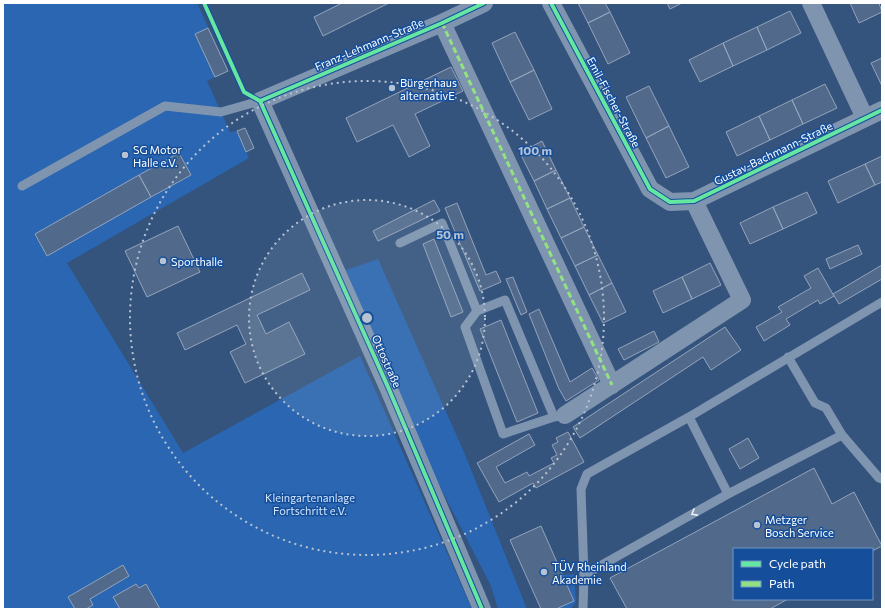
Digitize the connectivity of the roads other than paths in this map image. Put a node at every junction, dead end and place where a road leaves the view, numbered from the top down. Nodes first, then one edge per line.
1 (484, 3) edge
2 (551, 3) edge
3 (811, 3) edge
4 (442, 23) junction
5 (260, 101) junction
6 (882, 110) edge
7 (865, 118) junction
8 (22, 186) dead end
9 (694, 201) junction
10 (670, 202) joint
11 (400, 243) dead end
12 (882, 302) edge
13 (477, 311) junction
14 (788, 357) junction
15 (612, 385) junction
16 (560, 416) junction
17 (689, 417) junction
18 (842, 435) junction
19 (882, 479) edge
20 (728, 494) junction
21 (584, 575) junction
22 (482, 609) edge
23 (583, 609) edge

1 - 4 street, Franz-Lehmann-Straße
2 - 10 street, Emil-Fischer-Straße
3 - 7 street
4 - 5 street, Franz-Lehmann-Straße
4 - 15 street
5 - 8 lane
5 - 22 street, Ottostraße
6 - 7 street, Gustav-Bachmann-Straße
7 - 9 street, Gustav-Bachmann-Straße
9 - 10 street, Gustav-Bachmann-Straße
9 - 15 street
11 - 13 lane
12 - 14 lane
13 - 16 lane
13 - 16 lane
14 - 17 lane
14 - 18 lane
15 - 16 street
17 - 20 lane
17 - 21 lane
18 - 19 lane
18 - 20 lane
20 -> 21 lane
21 - 23 lane

